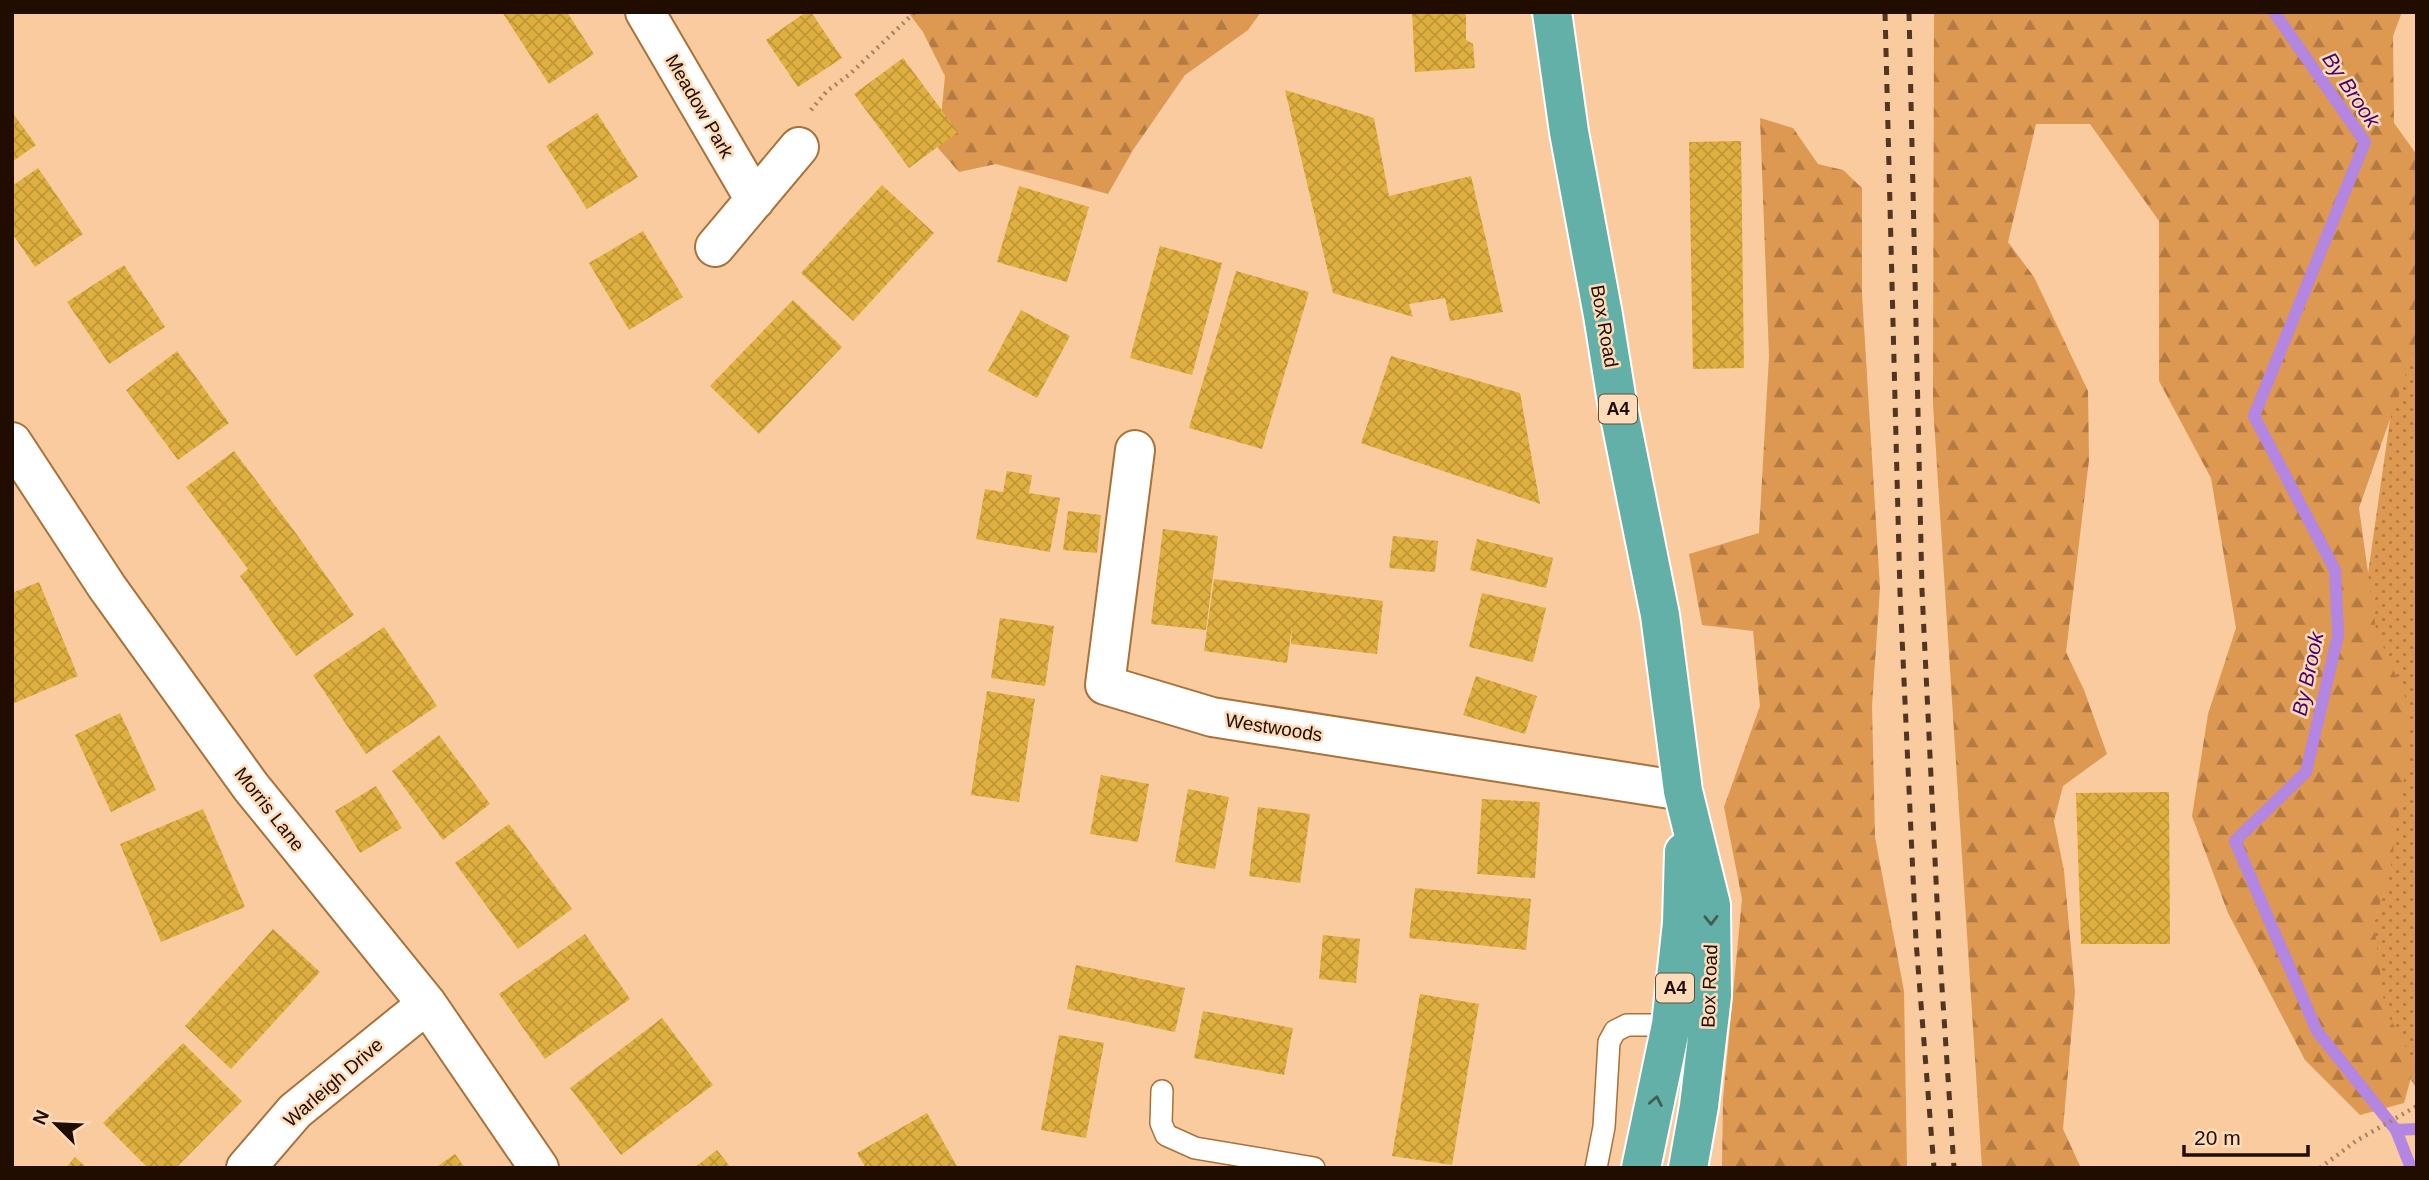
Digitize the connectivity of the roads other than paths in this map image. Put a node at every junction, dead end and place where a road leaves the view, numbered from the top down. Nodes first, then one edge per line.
1 (645, 12) edge
2 (1552, 12) edge
3 (799, 147) road end
4 (755, 200) junction
5 (715, 247) dead end
6 (12, 442) edge
7 (1135, 450) dead end
8 (1684, 798) junction
9 (427, 1004) junction
10 (1671, 1025) junction
11 (1162, 1091) dead end
12 (246, 1168) edge
13 (539, 1168) edge
14 (1314, 1168) edge
15 (1596, 1168) edge
16 (1641, 1168) edge
17 (1688, 1168) edge

1 - 4 street, Meadow Park
2 - 8 highway, Box Road / A4
3 - 4 street
4 - 5 street
6 - 9 street, Morris Lane
7 - 8 street, Westwoods
8 - 10 highway, Box Road / A4
8 -> 17 highway, Box Road / A4
9 - 12 street, Warleigh Drive
9 - 13 street, Morris Lane
10 - 15 lane
16 -> 10 highway, Box Road / A4
11 - 14 lane

